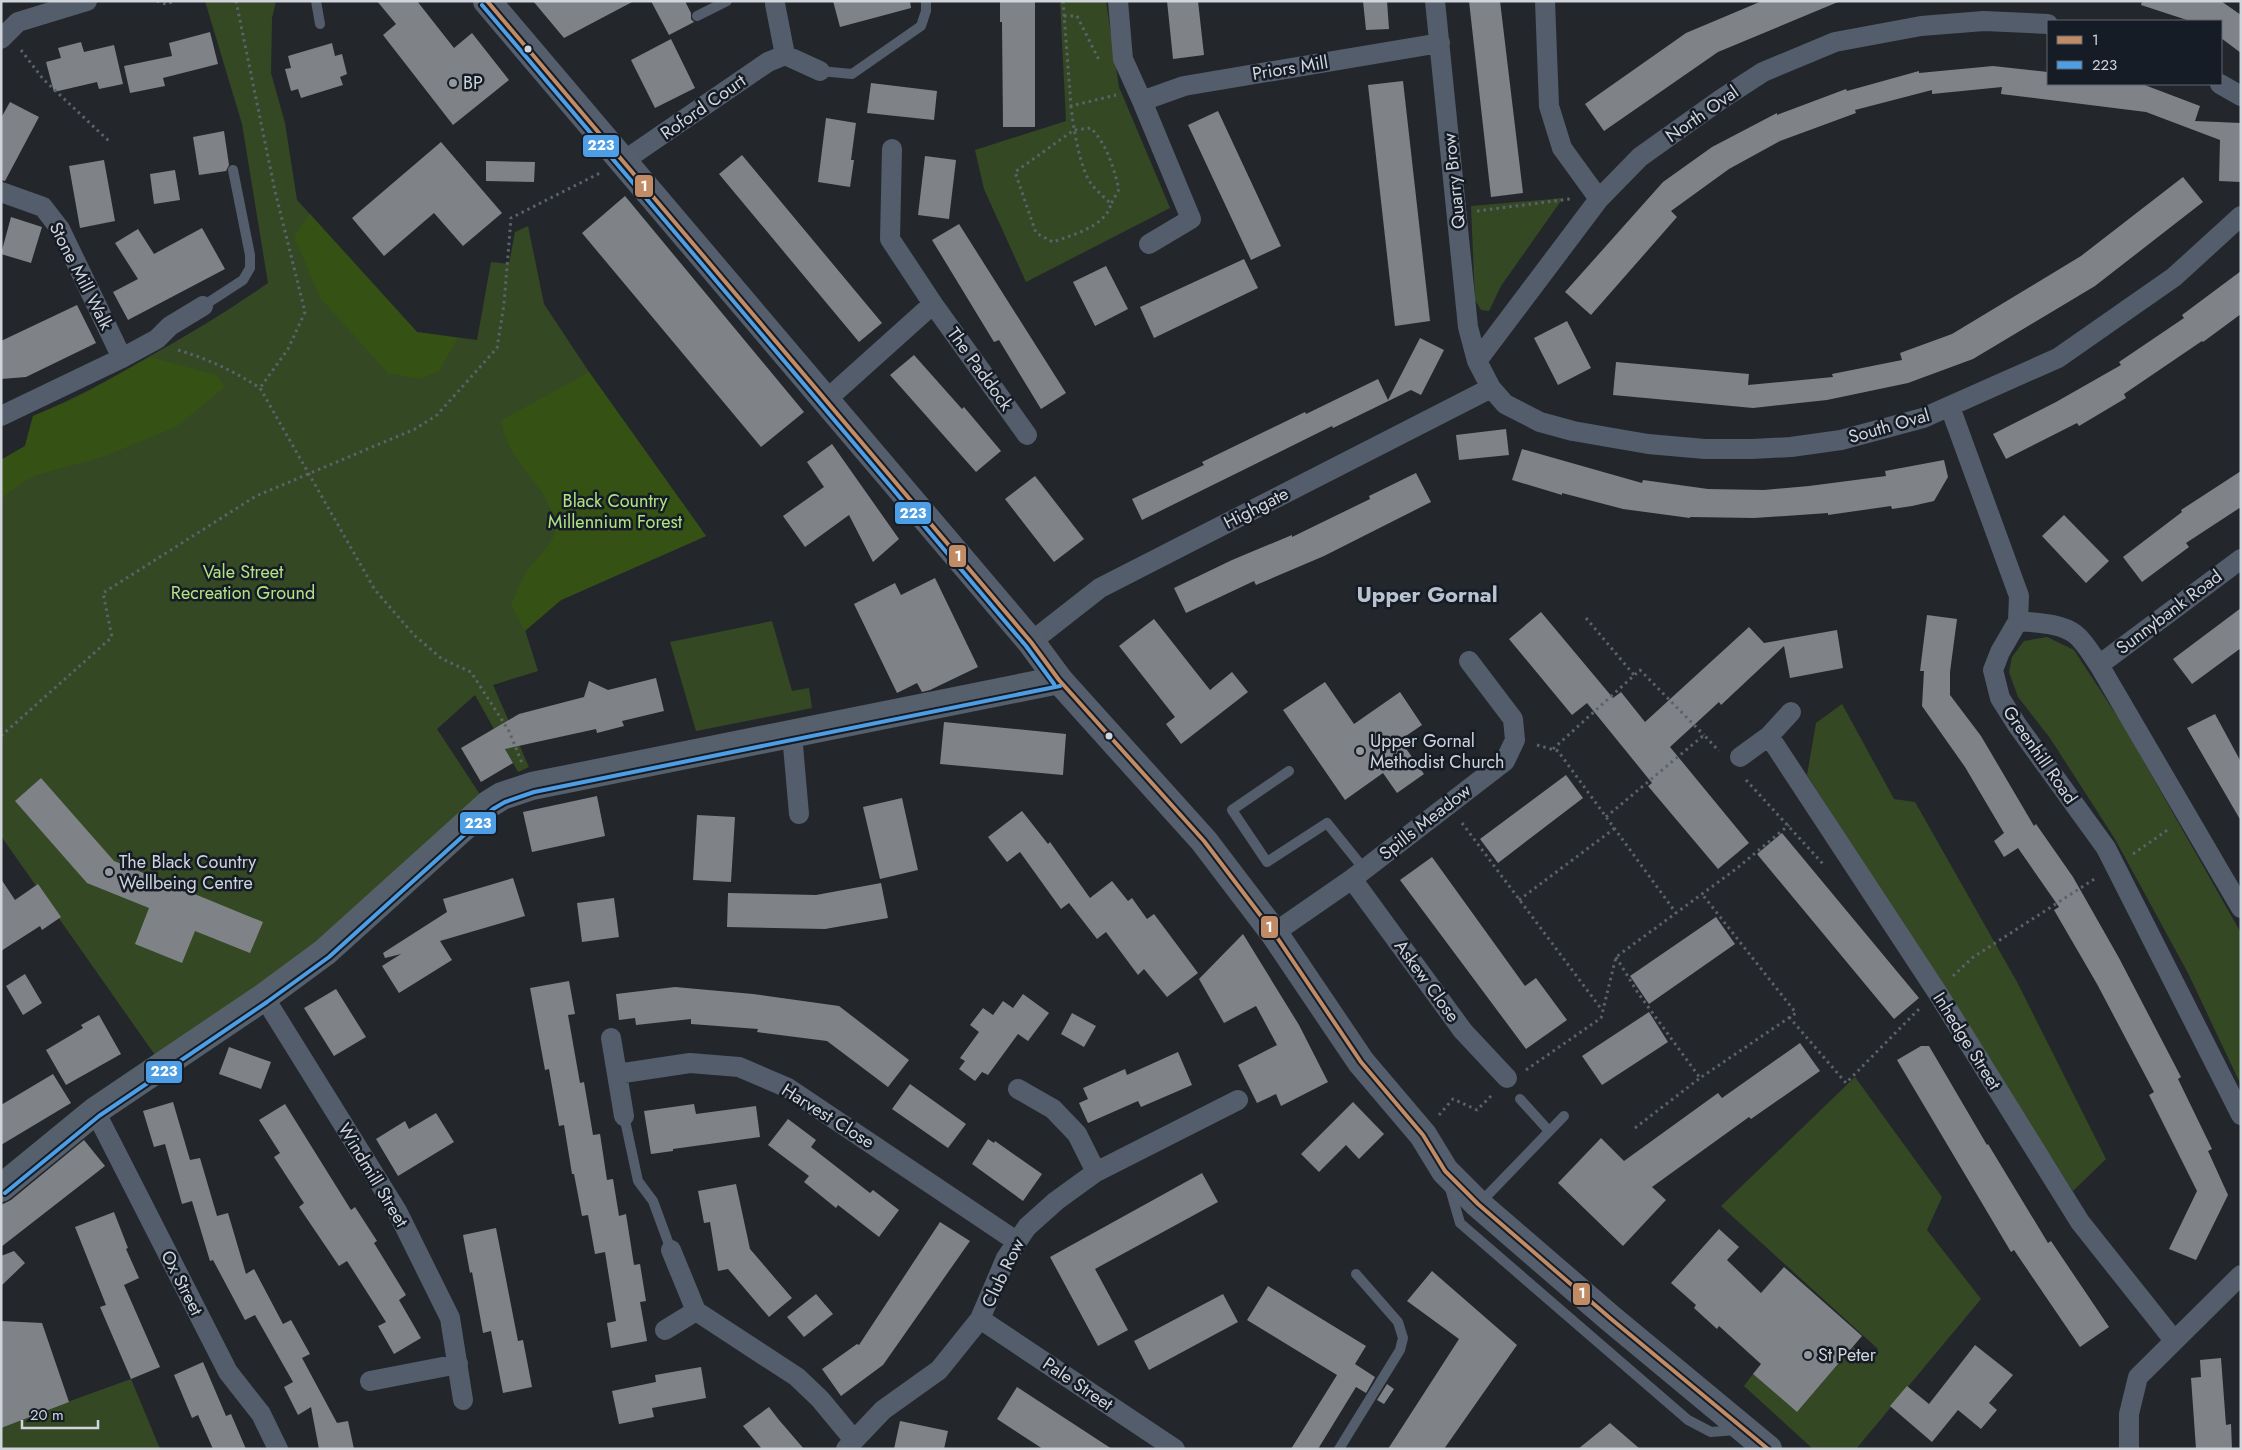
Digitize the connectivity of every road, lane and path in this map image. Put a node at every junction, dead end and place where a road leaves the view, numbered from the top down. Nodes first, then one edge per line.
1 (87, 1) edge
2 (157, 1) edge
3 (175, 1) edge
4 (236, 1) edge
5 (316, 1) edge
6 (487, 1) edge
7 (727, 1) edge
8 (926, 1) edge
9 (1063, 1) edge
10 (1118, 1) edge
11 (1435, 1) edge
12 (1545, 1) edge
13 (774, 2) edge
14 (697, 16) dead end
15 (1064, 16) junction
16 (320, 24) dead end
17 (2047, 24) edge
18 (5, 36) edge
19 (1440, 43) junction
20 (785, 55) junction
21 (1104, 68) dead end
22 (820, 71) joint
23 (2222, 85) edge
24 (1112, 86) dead end
25 (1117, 94) junction
26 (1139, 95) junction
27 (2241, 96) edge
28 (1071, 106) junction
29 (1074, 130) junction
30 (111, 143) dead end
31 (892, 149) dead end
32 (622, 162) junction
33 (233, 170) dead end
34 (1586, 182) junction
35 (1, 192) edge
36 (1599, 200) junction
37 (1111, 204) junction
38 (1457, 214) junction
39 (2241, 216) edge
40 (1149, 244) dead end
41 (933, 304) junction
42 (203, 306) joint
43 (151, 342) junction
44 (122, 358) junction
45 (1477, 361) junction
46 (260, 388) junction
47 (1491, 388) junction
48 (825, 401) junction
49 (1950, 407) junction
50 (1, 416) edge
51 (1027, 435) dead end
52 (310, 474) junction
53 (2241, 560) edge
54 (1586, 618) dead end
55 (2018, 621) junction
56 (1031, 642) junction
57 (1469, 661) dead end
58 (2099, 665) junction
59 (1634, 675) junction
60 (1059, 680) junction
61 (1791, 712) dead end
62 (792, 734) junction
63 (1704, 735) junction
64 (1, 736) edge
65 (1769, 736) junction
66 (1515, 740) junction
67 (1553, 749) junction
68 (1740, 757) joint
69 (1289, 770) dead end
70 (1744, 778) dead end
71 (532, 786) junction
72 (1448, 805) junction
73 (799, 814) dead end
74 (2187, 816) junction
75 (1606, 817) junction
76 (1615, 828) junction
77 (2116, 866) junction
78 (1358, 874) junction
79 (1702, 894) junction
80 (1519, 900) junction
81 (2241, 908) edge
82 (1676, 913) junction
83 (1274, 933) junction
84 (1616, 957) junction
85 (1937, 992) junction
86 (264, 997) junction
87 (1602, 1010) junction
88 (1789, 1017) junction
89 (611, 1038) dead end
90 (616, 1074) junction
91 (1700, 1078) junction
92 (1510, 1079) junction
93 (1018, 1089) dead end
94 (1520, 1099) dead end
95 (1238, 1100) dead end
96 (95, 1111) junction
97 (2241, 1115) edge
98 (624, 1116) joint
99 (1564, 1116) dead end
100 (1635, 1128) dead end
101 (1549, 1131) junction
102 (1423, 1135) junction
103 (1445, 1171) junction
104 (1096, 1172) junction
105 (1, 1188) edge
106 (1478, 1204) junction
107 (1016, 1241) junction
108 (671, 1250) joint
109 (1356, 1274) dead end
110 (2241, 1275) edge
111 (696, 1311) junction
112 (980, 1319) junction
113 (665, 1330) dead end
114 (2174, 1339) junction
115 (458, 1364) junction
116 (370, 1381) dead end
117 (464, 1400) dead end
118 (1746, 1430) junction
119 (850, 1444) edge
120 (1162, 1445) edge
121 (278, 1449) edge
122 (1339, 1449) edge
123 (1768, 1449) edge
124 (2129, 1449) edge

1 - 18 street
2 - 3 path
4 - 46 path
5 - 16 lane
6 - 32 main road
7 - 14 lane
8 - 22 lane
9 - 15 path
10 - 26 street
11 - 19 street, Quarry Brow
12 - 34 street
13 - 20 street
15 - 21 path
15 - 28 path
17 - 36 street, North Oval
18 - 30 path
19 - 26 street, Priors Mill
19 - 38 street, Quarry Brow
20 - 22 street
20 - 32 street, Roford Court
23 - 27 street
24 - 25 path
25 - 26 path
25 - 28 path
26 - 40 street
28 - 29 path
29 - 37 path
29 - 37 path
29 - 37 path
31 - 41 street, The Paddock
32 - 48 main road
32 - 52 path
33 - 42 lane
34 - 36 street
34 - 38 path
35 - 44 street, Stone Mill Walk
36 - 45 street, North Oval
38 - 45 street, Quarry Brow
39 - 49 street, South Oval
41 - 48 street
41 - 51 street, The Paddock
42 - 43 street
43 - 44 street
43 - 46 path
44 - 50 street
45 - 47 street
46 - 52 path
47 - 49 street, South Oval
47 - 56 street, Highgate
48 - 56 main road
49 - 55 street
52 - 64 path
52 - 71 path
53 - 58 street, Sunnybank Road
54 - 59 path
55 - 58 street
55 - 77 street, Greenhill Road
56 - 60 main road
57 - 66 street
58 - 74 street
59 - 63 path
59 - 67 path
60 - 62 street
60 - 83 main road
61 - 65 street
62 - 71 street
62 - 73 street
63 - 68 path
63 - 75 path
65 - 68 street
65 - 85 street, Inhedge Street
66 - 67 path
66 - 72 street, Spills Meadow
67 - 75 path
69 - 78 lane
70 - 79 path
71 - 86 street
72 - 78 street, Spills Meadow
72 - 80 path
74 - 77 path
74 - 81 street
75 - 76 path
76 - 80 path
76 - 82 path
77 - 85 path
77 - 97 street, Greenhill Road
78 - 83 street, Spills Meadow
78 - 92 street, Askew Close
79 - 82 path
79 - 88 path
80 - 87 path
82 - 84 path
83 - 102 main road
84 - 87 path
84 - 91 path
85 - 88 path
85 - 114 street, Inhedge Street
86 - 96 street
86 - 115 street, Windmill Street
87 - 92 path
88 - 91 path
89 - 90 street
90 - 98 street
90 - 107 street, Harvest Close
91 - 100 path
92 - 102 path
93 - 104 street
94 - 101 lane
95 - 104 street, Club Row
96 - 105 street
96 - 121 street, Ox Street
98 - 108 lane
99 - 101 lane
101 - 106 lane
102 - 103 main road
103 - 106 main road
103 - 118 lane
104 - 107 street, Club Row
106 - 118 main road
107 - 112 street, Club Row
108 - 111 street
109 - 122 lane
110 - 114 street
111 - 113 street
111 - 119 street
112 - 119 street, Club Row
112 - 120 street, Pale Street
114 - 124 street
115 - 116 street
115 - 117 street, Windmill Street
118 - 123 main road

